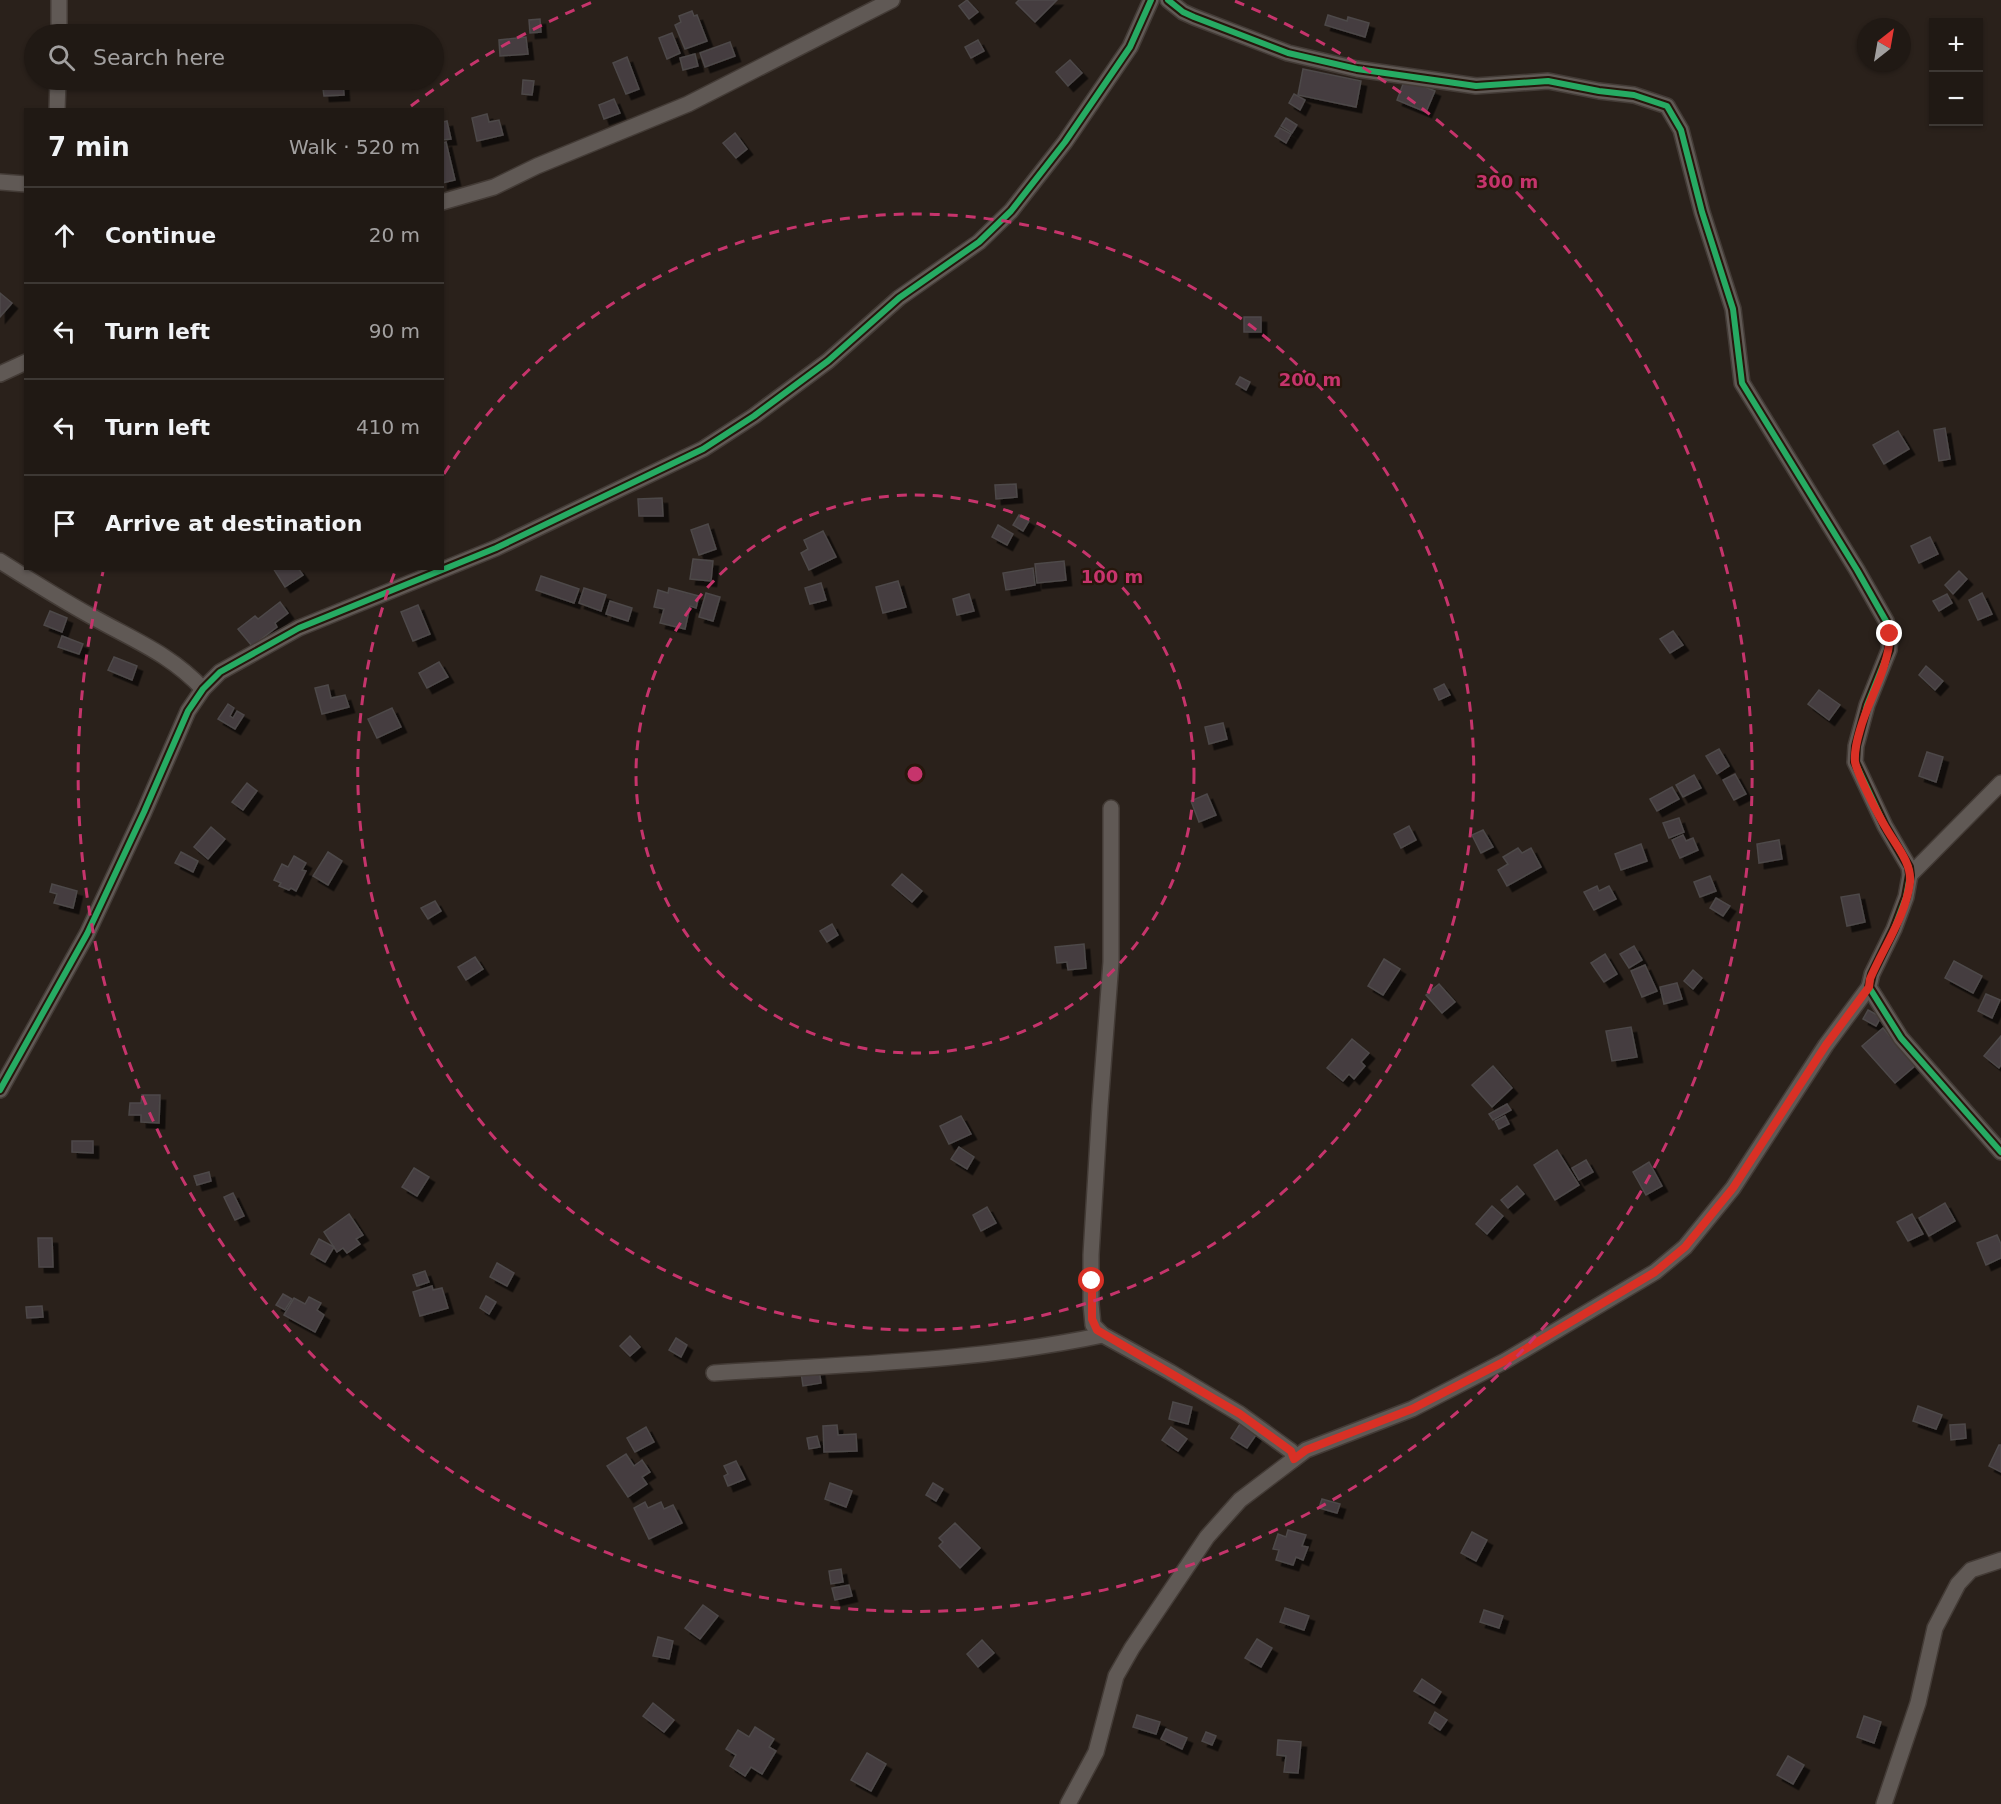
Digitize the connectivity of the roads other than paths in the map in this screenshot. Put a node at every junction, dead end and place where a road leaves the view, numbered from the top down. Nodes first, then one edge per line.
1 (59, 0) edge
2 (892, 0) edge
3 (1151, 0) edge
4 (1168, 0) edge
5 (58, 24) edge
6 (58, 90) edge
7 (57, 108) edge
8 (0, 182) edge
9 (24, 184) edge
10 (444, 201) edge
11 (24, 363) edge
12 (0, 374) edge
13 (0, 561) edge
14 (444, 570) edge
15 (444, 570) edge
16 (203, 689) junction
17 (2001, 783) edge
18 (1110, 808) dead end
19 (1910, 875) junction
20 (1869, 987) junction
21 (0, 1090) edge
22 (2001, 1152) edge
23 (1103, 1335) junction
24 (714, 1373) dead end
25 (1294, 1459) junction
26 (2001, 1560) edge
27 (1068, 1804) edge
28 (1884, 1804) edge

1 - 5 street
2 - 10 street
3 - 15 street
4 - 19 street
6 - 7 street
8 - 9 street
11 - 12 street
13 - 16 street
14 - 16 street
16 - 21 street
17 - 19 street
18 - 23 street
19 - 20 street
20 - 22 street
20 - 25 street
23 - 24 street
23 - 25 street
25 - 27 street
26 - 28 street

